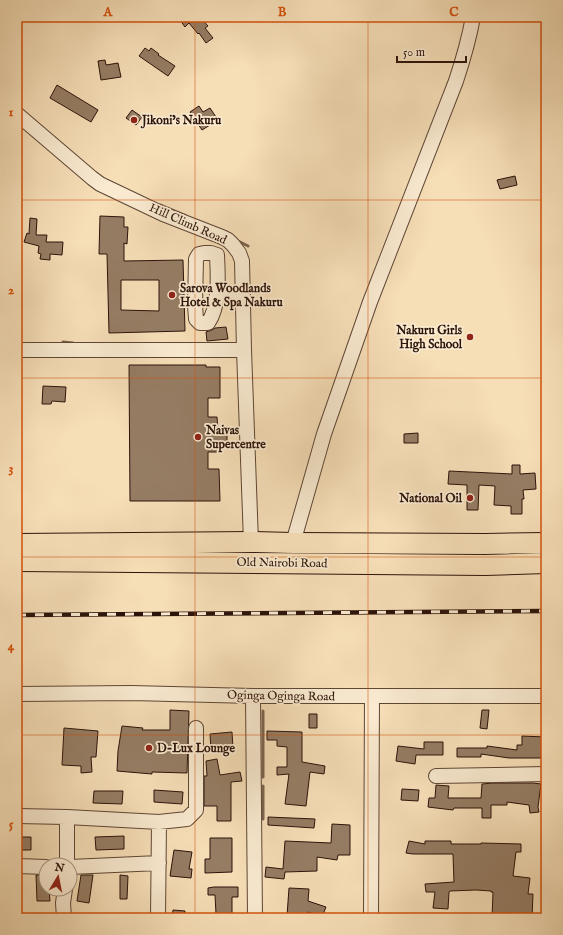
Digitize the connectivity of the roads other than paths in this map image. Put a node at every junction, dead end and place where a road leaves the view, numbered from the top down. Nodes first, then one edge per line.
1 (473, 17) edge
2 (17, 114) edge
3 (217, 294) dead end
4 (243, 295) junction
5 (17, 350) edge
6 (244, 350) junction
7 (546, 540) edge
8 (251, 542) junction
9 (293, 543) junction
10 (17, 544) edge
11 (17, 561) edge
12 (546, 563) edge
13 (485, 565) junction
14 (546, 572) edge
15 (17, 694) edge
16 (254, 696) junction
17 (372, 696) junction
18 (546, 696) edge
19 (196, 728) dead end
20 (546, 774) edge
21 (436, 776) dead end
22 (17, 816) edge
23 (67, 817) junction
24 (159, 822) junction
25 (67, 857) edge
26 (159, 863) junction
27 (17, 866) edge
28 (38, 867) edge
29 (78, 867) edge
30 (64, 897) edge
31 (64, 918) edge
32 (158, 918) edge
33 (255, 918) edge
34 (371, 918) edge

1 - 9 street
2 - 4 street, Hill Climb Road
3 - 4 street
4 - 6 street, Hill Climb Road
5 - 6 street
6 - 8 street, Hill Climb Road
7 - 9 highway, Old Nairobi Road
8 - 9 highway, Old Nairobi Road
8 - 10 highway, Old Nairobi Road
11 - 13 highway, Old Nairobi Road
12 - 13 highway, Old Nairobi Road
13 - 14 highway
15 - 16 street, Oginga Oginga Road
16 - 17 street, Oginga Oginga Road
16 - 33 street
17 - 18 street, Oginga Oginga Road
17 - 34 street
19 - 24 street
20 - 21 street
22 - 23 street
23 - 24 street
23 - 25 street
24 - 26 street
26 - 29 street
26 - 32 street
27 - 28 street
30 - 31 street

